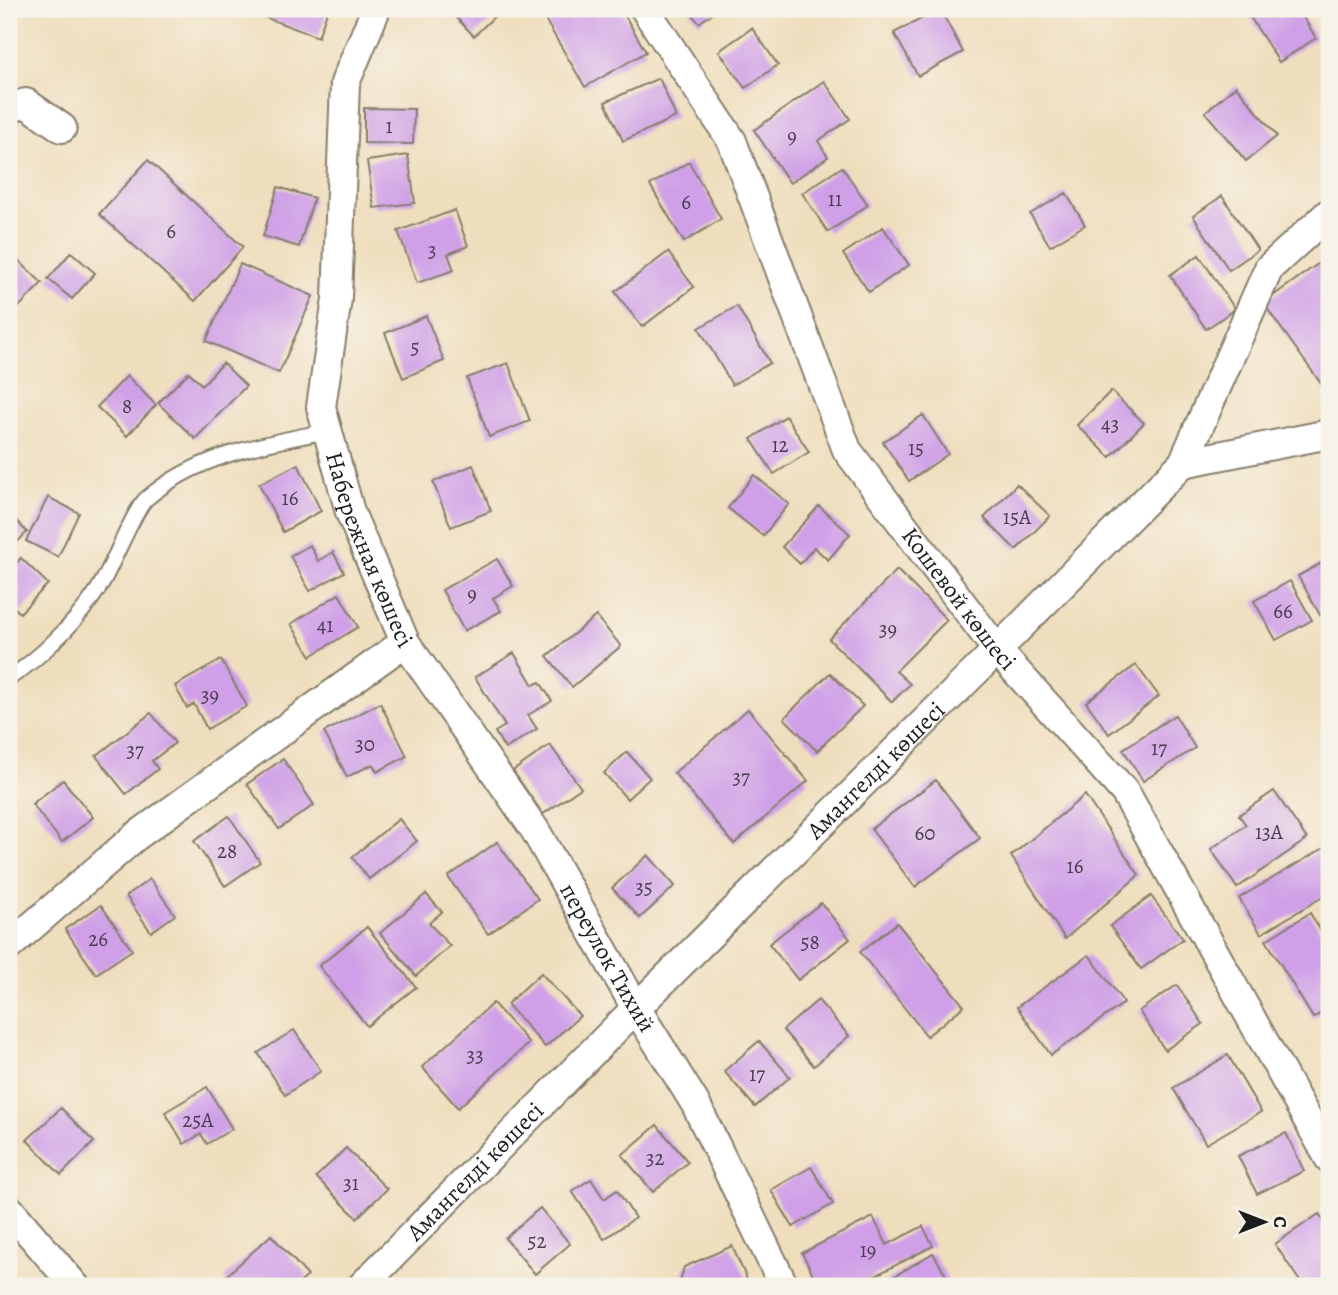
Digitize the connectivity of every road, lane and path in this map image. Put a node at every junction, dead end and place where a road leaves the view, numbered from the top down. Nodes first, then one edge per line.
1 (376, 9) edge
2 (645, 9) edge
3 (9, 108) edge
4 (62, 128) dead end
5 (1329, 213) edge
6 (328, 431) junction
7 (1329, 434) edge
8 (1183, 463) junction
9 (405, 642) junction
10 (998, 650) junction
11 (9, 678) edge
12 (9, 946) edge
13 (636, 1008) junction
14 (1329, 1158) edge
15 (9, 1209) edge
16 (75, 1286) edge
17 (362, 1286) edge
18 (784, 1286) edge

1 - 6 street, Набережная көшесі
2 - 10 street, Кошевой көшесі
3 - 4 street
5 - 8 street, Амангелді көшесі
6 - 9 street, Набережная көшесі
6 - 11 lane
7 - 8 street
8 - 10 street, Амангелді көшесі
9 - 12 street, Набережная көшесі
9 - 13 street, переулок Тихий
10 - 13 street, Амангелді көшесі
10 - 14 street, Кошевой көшесі
13 - 17 street, Амангелді көшесі
13 - 18 street, переулок Тихий
15 - 16 street

